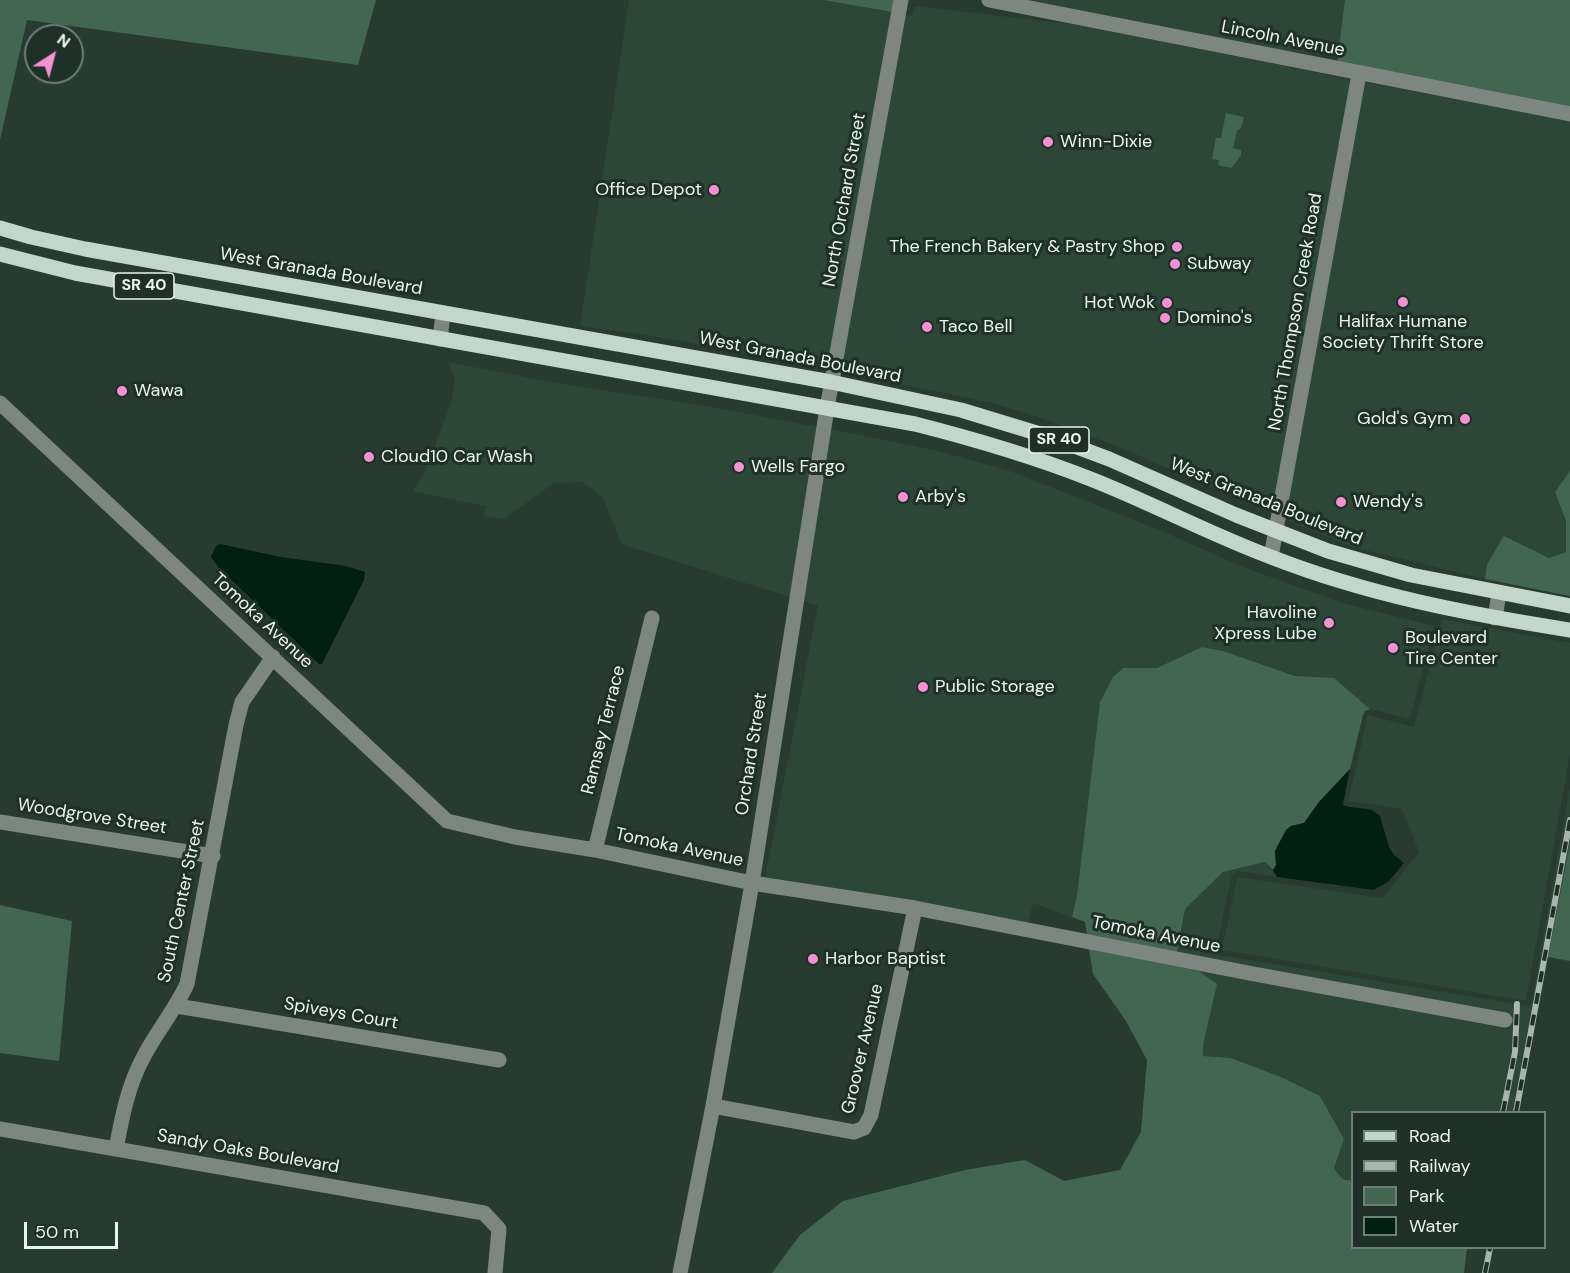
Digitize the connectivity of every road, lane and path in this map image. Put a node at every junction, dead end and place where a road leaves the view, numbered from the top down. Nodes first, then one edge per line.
1 (901, 0) edge
2 (989, 0) edge
3 (1359, 74) junction
4 (1570, 114) edge
5 (0, 228) edge
6 (0, 254) edge
7 (443, 314) junction
8 (440, 339) junction
9 (831, 382) junction
10 (0, 403) edge
11 (827, 408) junction
12 (1109, 459) junction
13 (1052, 465) junction
14 (1275, 531) junction
15 (1271, 557) junction
16 (1499, 593) junction
17 (1570, 606) edge
18 (652, 618) dead end
19 (1495, 618) junction
20 (1570, 630) edge
21 (273, 657) junction
22 (0, 822) edge
23 (595, 850) junction
24 (213, 856) junction
25 (752, 883) junction
26 (915, 908) junction
27 (177, 1006) junction
28 (1505, 1020) dead end
29 (499, 1060) dead end
30 (713, 1106) junction
31 (0, 1129) edge
32 (116, 1149) junction
33 (495, 1273) edge
34 (680, 1273) edge

1 - 9 street, North Orchard Street
2 - 3 street, Lincoln Avenue
3 - 4 street, Lincoln Avenue
3 - 14 street, North Thompson Creek Road
5 - 7 main road, West Granada Boulevard / SR 40
6 - 8 main road, SR 40
7 - 8 street
7 - 9 main road, West Granada Boulevard / SR 40
8 - 11 main road, SR 40
9 - 11 street, North Orchard Street
9 - 12 main road, West Granada Boulevard / SR 40
10 - 21 street, Tomoka Avenue
11 - 13 main road, SR 40
11 - 25 street, Orchard Street
12 - 13 main road
12 - 14 main road, West Granada Boulevard / SR 40
13 - 15 main road, SR 40
14 - 15 street, North Thompson Creek Road
14 - 16 main road, West Granada Boulevard / SR 40
15 - 19 main road, SR 40
16 - 17 main road, West Granada Boulevard / SR 40
16 - 19 street
18 - 23 street, Ramsey Terrace
19 - 20 main road, SR 40
21 - 23 street, Tomoka Avenue
21 - 24 street, South Center Street
22 - 24 street, Woodgrove Street
23 - 25 street, Tomoka Avenue
24 - 27 street, South Center Street
25 - 26 street, Tomoka Avenue
25 - 30 street, Orchard Street
26 - 28 street, Tomoka Avenue
26 - 30 street, Groover Avenue
27 - 29 street, Spiveys Court
27 - 32 street, South Center Street
30 - 34 street, Orchard Street
31 - 32 street, Sandy Oaks Boulevard
32 - 33 street, Sandy Oaks Boulevard

